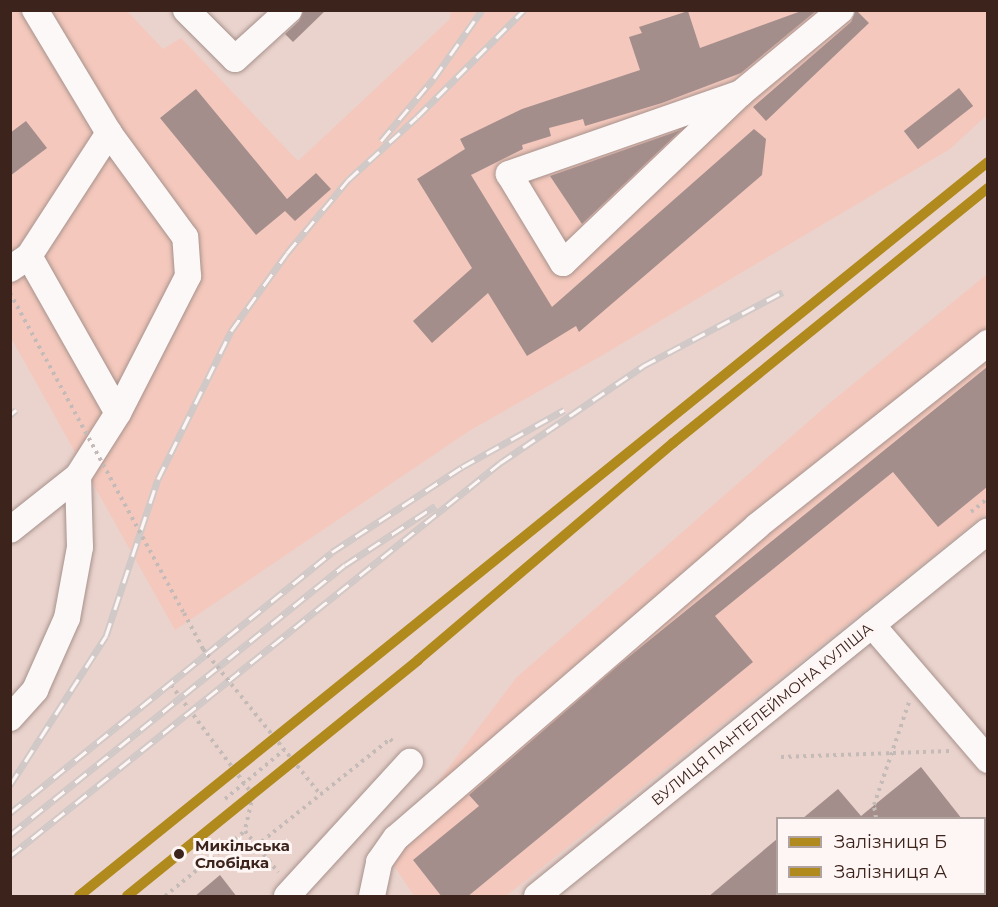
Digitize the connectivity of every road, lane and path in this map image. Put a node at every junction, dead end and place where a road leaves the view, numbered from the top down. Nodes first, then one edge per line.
1 (35, 10) edge
2 (186, 10) edge
3 (289, 10) edge
4 (841, 10) edge
5 (741, 93) junction
6 (109, 133) junction
7 (20, 263) edge
8 (10, 293) edge
9 (987, 343) edge
10 (118, 413) junction
11 (78, 476) junction
12 (10, 530) edge
13 (987, 531) edge
14 (872, 625) junction
15 (918, 679) junction
16 (171, 685) dead end
17 (10, 718) edge
18 (390, 739) dead end
19 (284, 750) junction
20 (983, 754) edge
21 (890, 755) junction
22 (782, 757) dead end
23 (410, 762) dead end
24 (245, 783) junction
25 (320, 794) junction
26 (225, 799) dead end
27 (876, 817) edge
28 (245, 831) junction
29 (165, 897) edge
30 (287, 897) edge
31 (372, 897) edge
32 (537, 897) edge

1 - 6 street
2 - 3 street
4 - 5 street
5 - 5 street
6 - 7 street
6 - 10 street
7 - 10 street
8 - 19 path, bridge
9 - 31 street
10 - 11 street
11 - 12 street
11 - 17 street
13 - 14 street, ВУЛИЦЯ ПАНТЕЛЕЙМОНА КУЛІША
14 - 15 street
14 - 32 street, ВУЛИЦЯ ПАНТЕЛЕЙМОНА КУЛІША
15 - 20 street
15 - 21 path
16 - 24 path
18 - 25 path
19 - 24 path
19 - 25 path, bridge
20 - 21 path
21 - 22 path
21 - 27 path
23 - 30 street
24 - 26 path
24 - 28 path
25 - 28 path
28 - 29 path

